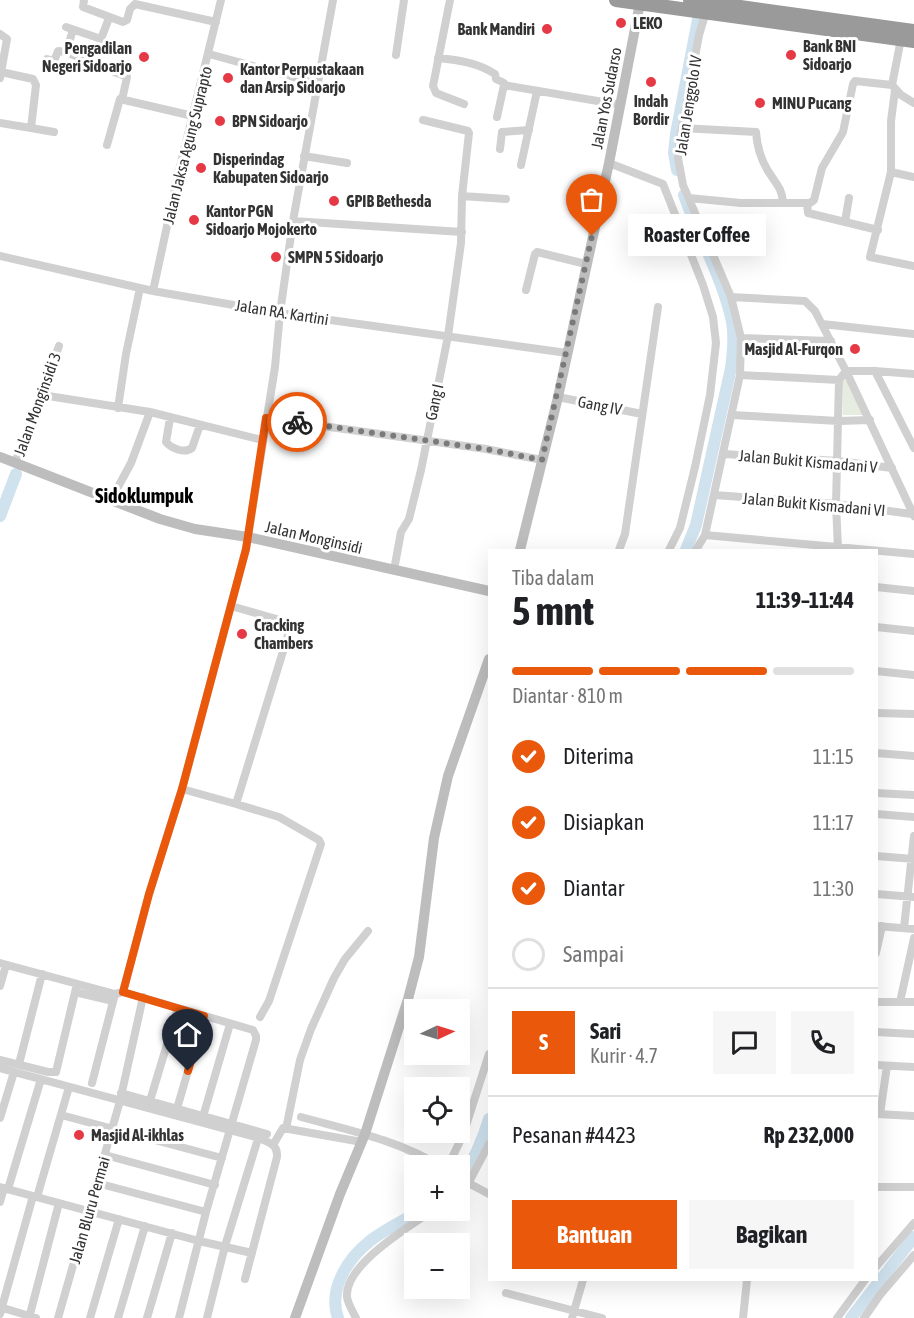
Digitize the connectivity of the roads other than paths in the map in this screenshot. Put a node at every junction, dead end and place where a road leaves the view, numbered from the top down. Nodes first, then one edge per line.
1 (84, 0) edge
2 (222, 0) edge
3 (333, 0) edge
4 (404, 0) edge
5 (450, 0) edge
6 (616, 0) edge
7 (640, 3) junction
8 (700, 5) edge
9 (109, 18) junction
10 (216, 22) junction
11 (914, 31) edge
12 (0, 34) edge
13 (907, 40) edge
14 (60, 51) junction
15 (209, 54) junction
16 (396, 55) dead end
17 (438, 58) junction
18 (47, 59) dead end
19 (0, 75) edge
20 (319, 84) junction
21 (504, 85) junction
22 (894, 88) junction
23 (537, 91) junction
24 (122, 100) junction
25 (464, 104) dead end
26 (914, 104) edge
27 (621, 105) junction
28 (193, 116) junction
29 (497, 117) dead end
30 (423, 120) dead end
31 (0, 123) edge
32 (32, 128) junction
33 (682, 128) junction
34 (529, 130) junction
35 (54, 132) dead end
36 (107, 146) dead end
37 (500, 149) dead end
38 (304, 156) junction
39 (346, 163) dead end
40 (609, 163) junction
41 (521, 165) dead end
42 (891, 172) junction
43 (914, 177) edge
44 (462, 196) junction
45 (689, 198) junction
46 (849, 198) dead end
47 (506, 199) dead end
48 (783, 202) junction
49 (807, 203) junction
50 (293, 221) junction
51 (845, 222) junction
52 (878, 230) junction
53 (462, 232) junction
54 (0, 256) edge
55 (586, 264) junction
56 (914, 266) edge
57 (140, 288) junction
58 (526, 290) dead end
59 (153, 291) junction
60 (731, 297) junction
61 (658, 307) dead end
62 (280, 313) junction
63 (822, 324) junction
64 (914, 334) edge
65 (448, 336) junction
66 (741, 338) junction
67 (831, 341) junction
68 (59, 345) dead end
69 (567, 353) junction
70 (846, 371) junction
71 (875, 371) junction
72 (914, 374) edge
73 (740, 375) junction
74 (839, 380) junction
75 (42, 395) junction
76 (558, 397) junction
77 (118, 408) junction
78 (150, 412) junction
79 (642, 414) junction
80 (732, 415) junction
81 (170, 418) junction
82 (266, 418) junction
83 (870, 420) junction
84 (839, 421) junction
85 (200, 425) junction
86 (262, 440) junction
87 (426, 440) junction
88 (914, 447) edge
89 (724, 454) junction
90 (0, 457) edge
91 (542, 460) junction
92 (838, 461) junction
93 (15, 463) junction
94 (892, 468) junction
95 (715, 495) junction
96 (111, 500) junction
97 (837, 504) junction
98 (913, 515) edge
99 (705, 535) junction
100 (248, 537) junction
101 (838, 548) edge
102 (520, 549) edge
103 (619, 549) edge
104 (670, 549) edge
105 (697, 549) edge
106 (878, 551) edge
107 (914, 554) edge
108 (394, 570) junction
109 (878, 587) edge
110 (488, 591) edge
111 (914, 591) edge
112 (231, 606) junction
113 (878, 627) edge
114 (914, 631) edge
115 (488, 662) edge
116 (878, 671) edge
117 (914, 675) edge
118 (878, 713) edge
119 (914, 714) edge
120 (878, 753) edge
121 (914, 756) edge
122 (182, 789) junction
123 (878, 793) edge
124 (914, 795) edge
125 (236, 804) junction
126 (878, 814) edge
127 (914, 817) edge
128 (914, 836) edge
129 (878, 856) edge
130 (913, 859) edge
131 (878, 894) edge
132 (911, 897) edge
133 (879, 926) edge
134 (904, 928) junction
135 (914, 929) edge
136 (368, 931) dead end
137 (914, 938) edge
138 (3, 964) edge
139 (42, 974) junction
140 (0, 986) edge
141 (76, 988) junction
142 (117, 995) junction
143 (143, 998) junction
144 (878, 1002) edge
145 (900, 1002) junction
146 (914, 1002) edge
147 (178, 1008) junction
148 (204, 1016) junction
149 (260, 1017) dead end
150 (230, 1024) junction
151 (878, 1032) edge
152 (914, 1034) edge
153 (488, 1057) edge
154 (0, 1060) edge
155 (19, 1064) junction
156 (878, 1065) edge
157 (887, 1066) junction
158 (914, 1067) edge
159 (0, 1068) edge
160 (14, 1072) junction
161 (41, 1079) junction
162 (92, 1083) dead end
163 (69, 1087) junction
164 (121, 1097) junction
165 (148, 1105) junction
166 (176, 1112) junction
167 (878, 1114) edge
168 (61, 1115) junction
169 (914, 1116) edge
170 (301, 1117) dead end
171 (0, 1118) edge
172 (202, 1120) junction
173 (112, 1128) junction
174 (231, 1128) junction
175 (286, 1129) junction
176 (262, 1135) junction
177 (364, 1138) junction
178 (273, 1145) junction
179 (488, 1145) edge
180 (105, 1155) junction
181 (423, 1155) edge
182 (454, 1155) edge
183 (222, 1158) junction
184 (470, 1172) edge
185 (97, 1183) junction
186 (470, 1184) edge
187 (215, 1185) junction
188 (878, 1187) edge
189 (914, 1187) edge
190 (4, 1188) edge
191 (488, 1193) edge
192 (35, 1197) junction
193 (0, 1202) edge
194 (59, 1203) junction
195 (88, 1210) junction
196 (206, 1212) junction
197 (119, 1220) junction
198 (416, 1221) edge
199 (914, 1223) edge
200 (145, 1226) junction
201 (172, 1233) junction
202 (199, 1241) junction
203 (225, 1246) junction
204 (252, 1253) junction
205 (914, 1255) edge
206 (878, 1264) edge
207 (245, 1279) dead end
208 (583, 1281) edge
209 (747, 1281) edge
210 (864, 1281) edge
211 (506, 1293) dead end
212 (1, 1309) edge
213 (574, 1315) edge
214 (32, 1317) edge
215 (58, 1318) edge
216 (90, 1318) edge
217 (118, 1318) edge
218 (147, 1318) edge
219 (179, 1318) edge
220 (207, 1318) edge
221 (295, 1318) edge
222 (356, 1318) edge
223 (602, 1318) edge
224 (743, 1318) edge
225 (837, 1318) edge
226 (864, 1318) edge

1 - 9 street
2 - 10 street, Jalan Jaksa Agung Suprapto
3 - 20 street
4 - 16 street
5 - 17 street
6 - 7 highway
7 - 8 highway
7 - 27 main road, Jalan Yos Sudarso
8 - 11 highway
8 - 13 highway
8 - 33 street, Jalan Jenggolo IV
9 - 10 street
9 - 14 street
10 - 15 street, Jalan Jaksa Agung Suprapto
12 - 19 street
13 - 22 street
14 - 18 street
14 - 24 street
15 - 20 street
15 - 28 street, Jalan Jaksa Agung Suprapto
17 - 21 street
17 - 25 street
19 - 32 street
20 - 38 street
21 - 23 street
21 - 29 street
22 - 26 street
22 - 42 street
22 - 49 street
23 - 27 street
23 - 34 street
24 - 28 street
24 - 36 street
27 - 40 main road, Jalan Yos Sudarso
28 - 59 street, Jalan Jaksa Agung Suprapto
30 - 44 street, Gang I
31 - 32 street
32 - 35 street
33 - 45 street, Jalan Jenggolo IV
33 - 48 street
34 - 37 street
34 - 41 street
38 - 39 street
38 - 50 street
40 - 55 main road, Jalan Yos Sudarso
40 - 104 street
42 - 43 street
42 - 52 street
44 - 47 street
44 - 53 street, Gang I
45 - 48 street
45 - 60 street, Jalan Jenggolo IV
46 - 51 street
48 - 49 street
49 - 51 street
50 - 53 street
50 - 62 street
51 - 52 street
52 - 56 street
53 - 65 street, Gang I
54 - 57 street, Jalan RA. Kartini
55 - 58 street
55 - 69 main road, Jalan Yos Sudarso
57 - 59 street, Jalan RA. Kartini
57 - 77 street
59 - 62 street, Jalan RA. Kartini
60 - 63 street
60 - 66 street, Jalan Jenggolo IV
61 - 79 street
62 - 65 street, Jalan RA. Kartini
62 - 82 street
63 - 64 street
63 - 67 street
65 - 69 street, Jalan RA. Kartini
65 - 87 street, Gang I
66 - 67 street
66 - 73 street, Jalan Jenggolo IV
67 - 70 street
68 - 75 street, Jalan Monginsidi 3
69 - 76 main road, Jalan Yos Sudarso
70 - 71 street
70 - 74 street
70 - 83 street
71 - 72 street
71 - 88 street
73 - 74 street
73 - 80 street, Jalan Jenggolo IV
74 - 84 street
75 - 77 street
75 - 93 street, Jalan Monginsidi 3
76 - 79 street, Gang IV
76 - 91 main road, Jalan Yos Sudarso
77 - 78 street
78 - 81 street
78 - 96 street
79 - 103 street
80 - 84 street
80 - 89 street, Jalan Jenggolo IV
81 - 85 street
81 - 85 street
82 - 86 street
82 - 87 street
83 - 84 street
83 - 94 street
84 - 92 street
85 - 86 street
86 - 100 street
87 - 91 street
87 - 108 street, Gang I
89 - 92 street, Jalan Bukit Kismadani V
89 - 95 street, Jalan Jenggolo IV
90 - 93 main road, Jalan Monginsidi
91 - 102 main road, Jalan Yos Sudarso
92 - 94 street, Jalan Bukit Kismadani V
92 - 97 street
93 - 96 main road, Jalan Monginsidi
94 - 98 street
95 - 97 street, Jalan Bukit Kismadani VI
95 - 99 street, Jalan Jenggolo IV
96 - 100 main road, Jalan Monginsidi
97 - 98 street, Jalan Bukit Kismadani VI
97 - 101 street
99 - 101 street
99 - 105 street, Jalan Jenggolo IV
100 - 108 main road, Jalan Monginsidi
100 - 112 street
106 - 107 street
108 - 110 main road, Jalan Monginsidi
109 - 111 street
112 - 122 street
112 - 125 street
113 - 114 street
115 - 177 main road
116 - 117 street
118 - 119 street
120 - 121 street
122 - 125 street
122 - 142 street
123 - 124 street
125 - 149 street
126 - 127 street
128 - 130 street
129 - 130 street
130 - 132 street
131 - 132 street
132 - 134 street
133 - 134 street
134 - 135 street
136 - 175 street
137 - 145 street
138 - 139 street
138 - 140 street
139 - 141 street
139 - 155 street
141 - 142 street
141 - 155 street
142 - 143 street
142 - 162 street
143 - 147 street
143 - 164 street, Jalan Bluru Permai
144 - 145 street
145 - 146 street
147 - 148 street
147 - 165 street
148 - 150 street
148 - 166 street
150 - 172 street
150 - 174 street
151 - 152 street
153 - 182 street
154 - 155 street
156 - 157 street
157 - 158 street
157 - 167 street
159 - 160 street
160 - 161 street
160 - 171 street
161 - 163 street
161 - 190 street
163 - 164 street
163 - 168 street
164 - 165 street
164 - 173 street, Jalan Bluru Permai
165 - 166 street
166 - 172 street
167 - 169 street
168 - 173 street
168 - 192 street
170 - 177 street
172 - 174 street
173 - 180 street, Jalan Bluru Permai
173 - 183 street
174 - 176 street
174 - 183 street
175 - 177 street
175 - 178 street
176 - 178 street
176 - 203 street
177 - 181 street
177 - 221 main road
178 - 204 street
179 - 184 street
180 - 185 street, Jalan Bluru Permai
180 - 187 street
183 - 187 street
185 - 195 street, Jalan Bluru Permai
185 - 196 street
186 - 191 street
187 - 196 street
188 - 189 street
190 - 192 street
190 - 193 street
192 - 194 street
192 - 212 street
194 - 195 street
194 - 214 street
195 - 197 street
195 - 215 street, Jalan Bluru Permai
196 - 202 street
197 - 200 street
197 - 216 street
198 - 222 street
199 - 206 street
200 - 201 street
200 - 217 street
201 - 202 street
201 - 218 street
202 - 203 street
202 - 219 street
203 - 204 street
203 - 220 street
204 - 207 street
205 - 226 street
208 - 213 street
209 - 224 street
210 - 225 street
211 - 213 street
212 - 214 street
213 - 223 street

